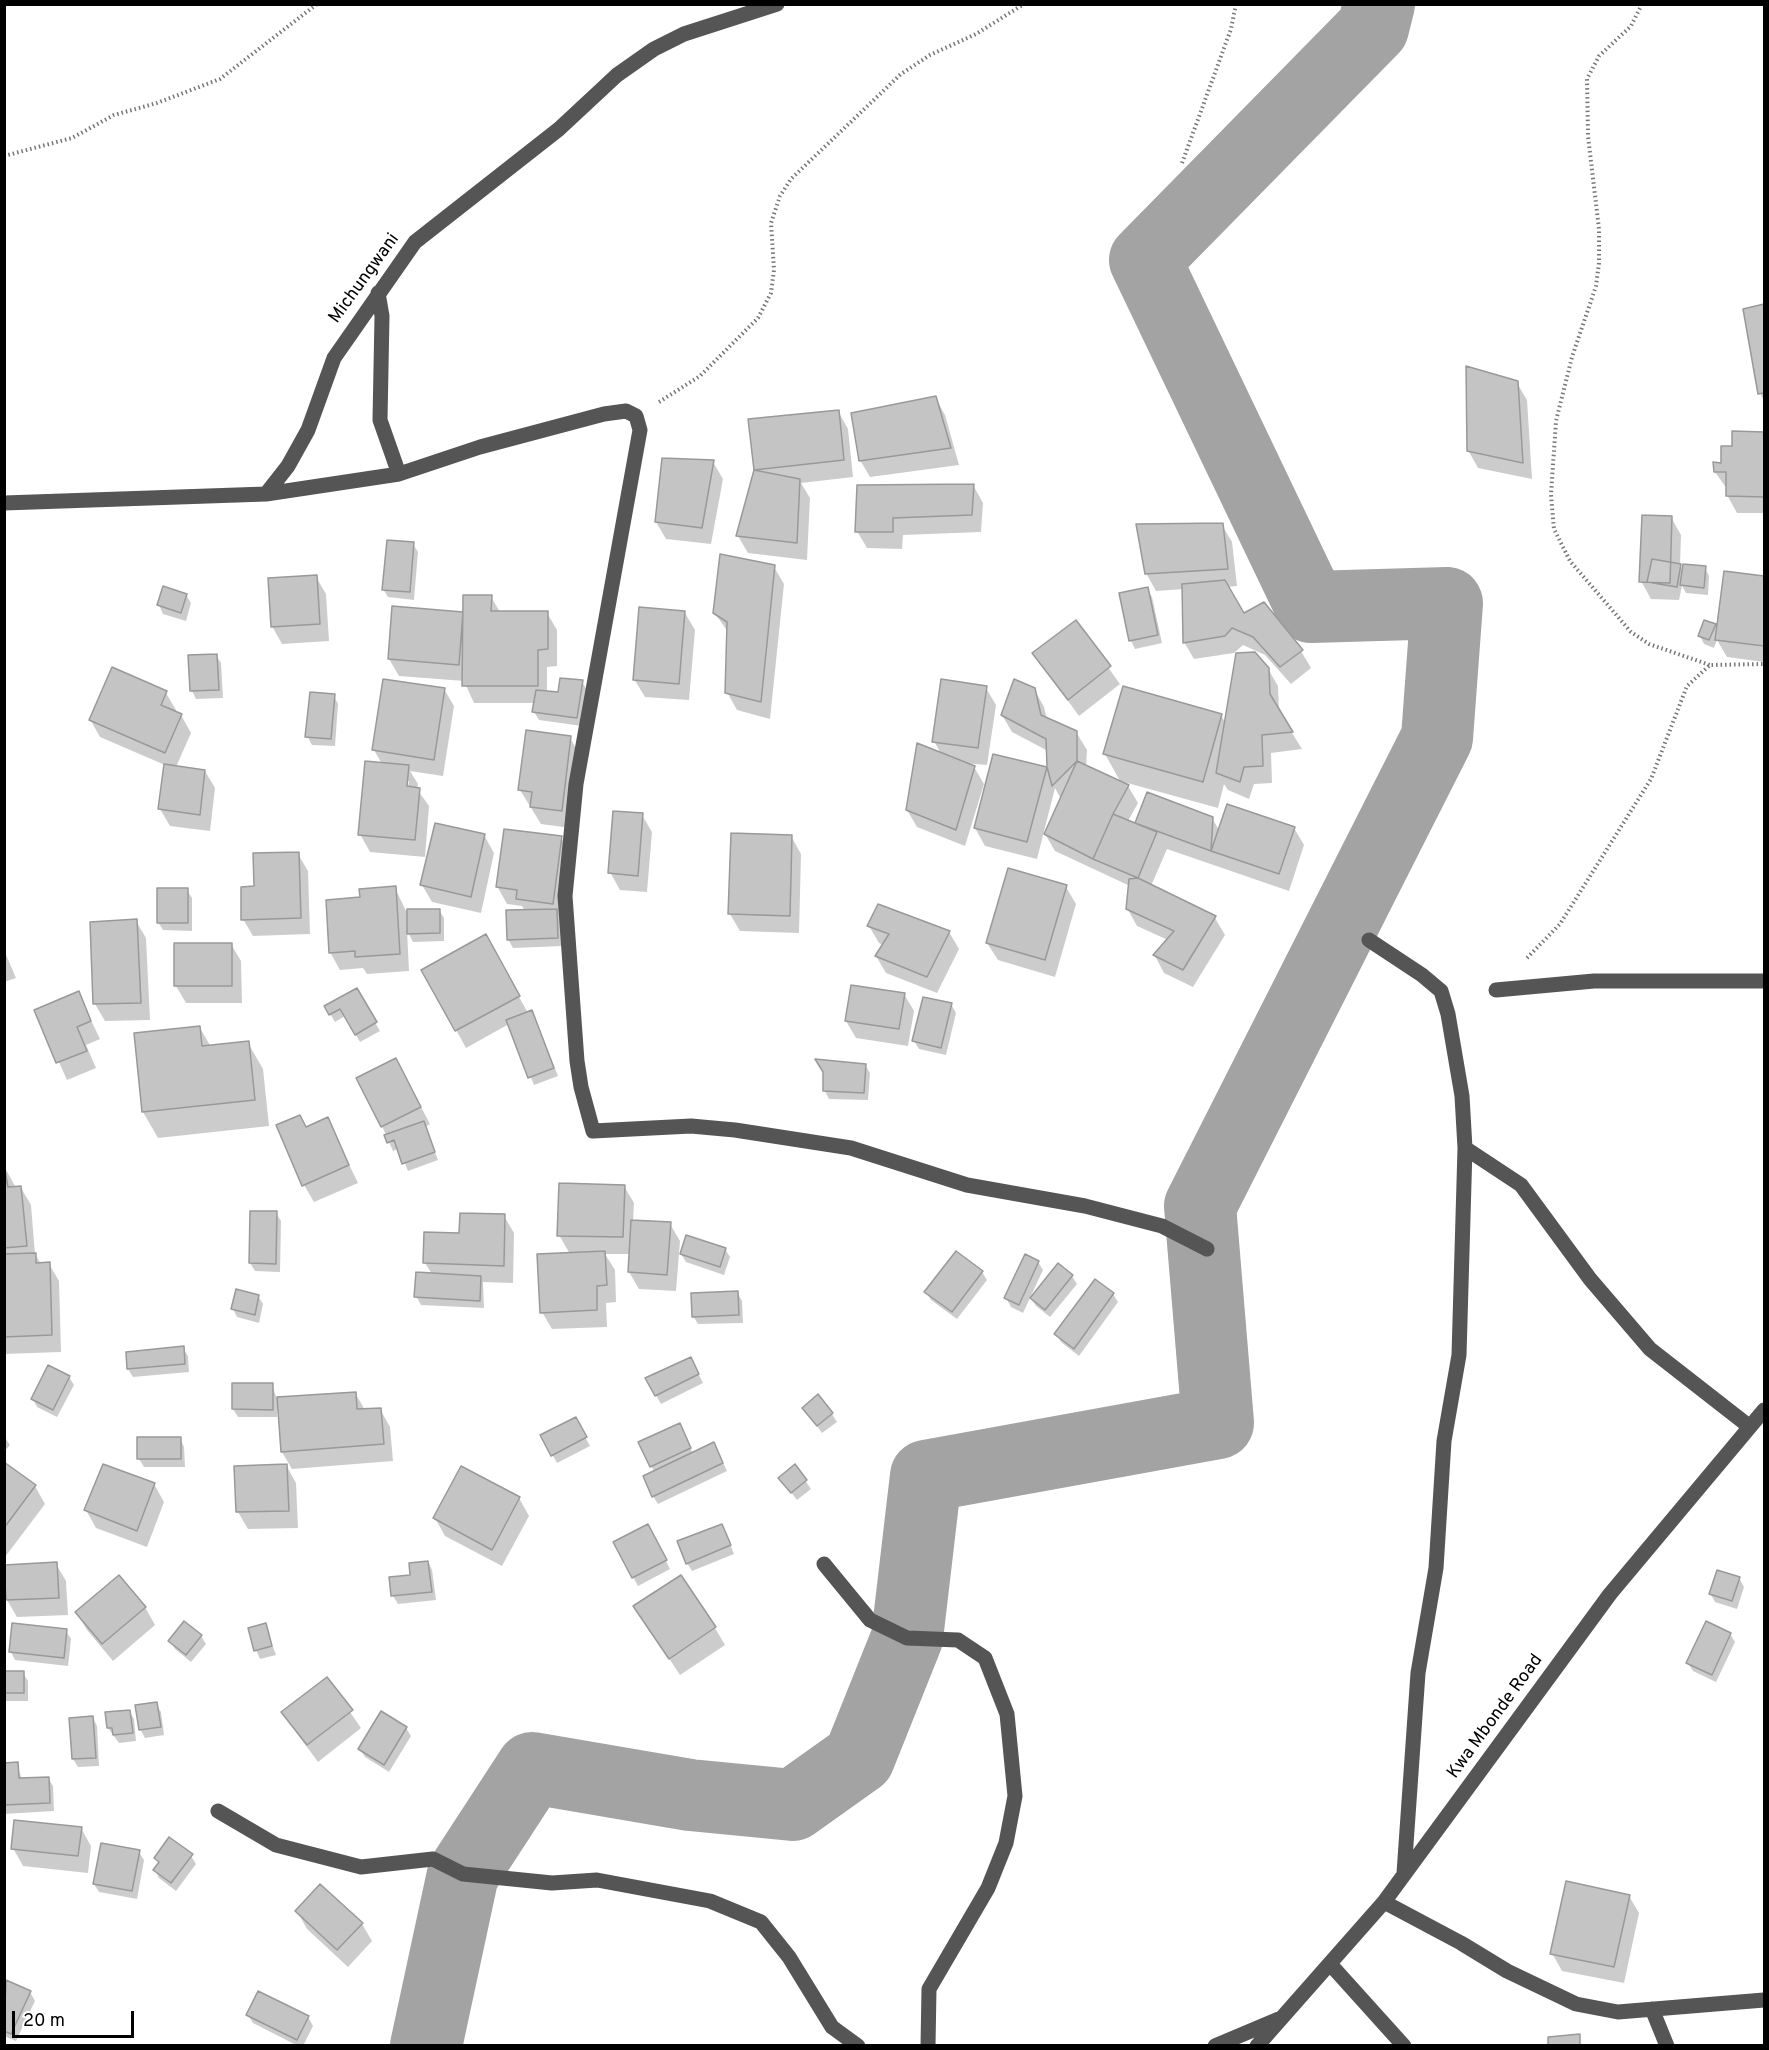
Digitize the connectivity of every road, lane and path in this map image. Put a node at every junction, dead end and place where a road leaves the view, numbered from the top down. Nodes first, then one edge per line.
1 (317, 4) edge
2 (777, 4) edge
3 (1024, 4) edge
4 (1236, 4) edge
5 (1642, 4) edge
6 (4, 156) edge
7 (1182, 163) dead end
8 (378, 293) junction
9 (636, 416) junction
10 (399, 474) junction
11 (266, 494) junction
12 (4, 503) edge
13 (1764, 664) edge
14 (1710, 665) junction
15 (1369, 940) dead end
16 (1764, 981) edge
17 (1496, 990) joint
18 (1465, 1148) junction
19 (1207, 1249) dead end
20 (1764, 1410) edge
21 (1750, 1427) junction
22 (824, 1564) dead end
23 (218, 1811) dead end
24 (1404, 1873) junction
25 (1384, 1902) junction
26 (1331, 1965) junction
27 (1764, 2000) edge
28 (1652, 2009) junction
29 (1282, 2017) junction
30 (858, 2046) edge
31 (928, 2046) edge
32 (1215, 2046) edge
33 (1257, 2046) edge
34 (1404, 2046) edge
35 (1667, 2046) edge

1 - 6 path
2 - 8 street, Michungwani
3 - 9 path
4 - 7 path
5 - 14 path
8 - 10 street
8 - 11 street, Michungwani
9 - 10 street
9 - 19 street
10 - 11 street
11 - 12 street
13 - 14 path
14 - 17 path
15 - 18 street
16 - 17 street
18 - 21 street
18 - 24 street
20 - 21 street, Kwa Mbonde Road
21 - 24 street, Kwa Mbonde Road
22 - 31 street
23 - 30 street
24 - 25 street, Kwa Mbonde Road
25 - 26 street, Kwa Mbonde Road
25 - 28 street
26 - 29 street, Kwa Mbonde Road
26 - 34 street
27 - 28 street
28 - 35 street
29 - 32 street
29 - 33 street, Kwa Mbonde Road

